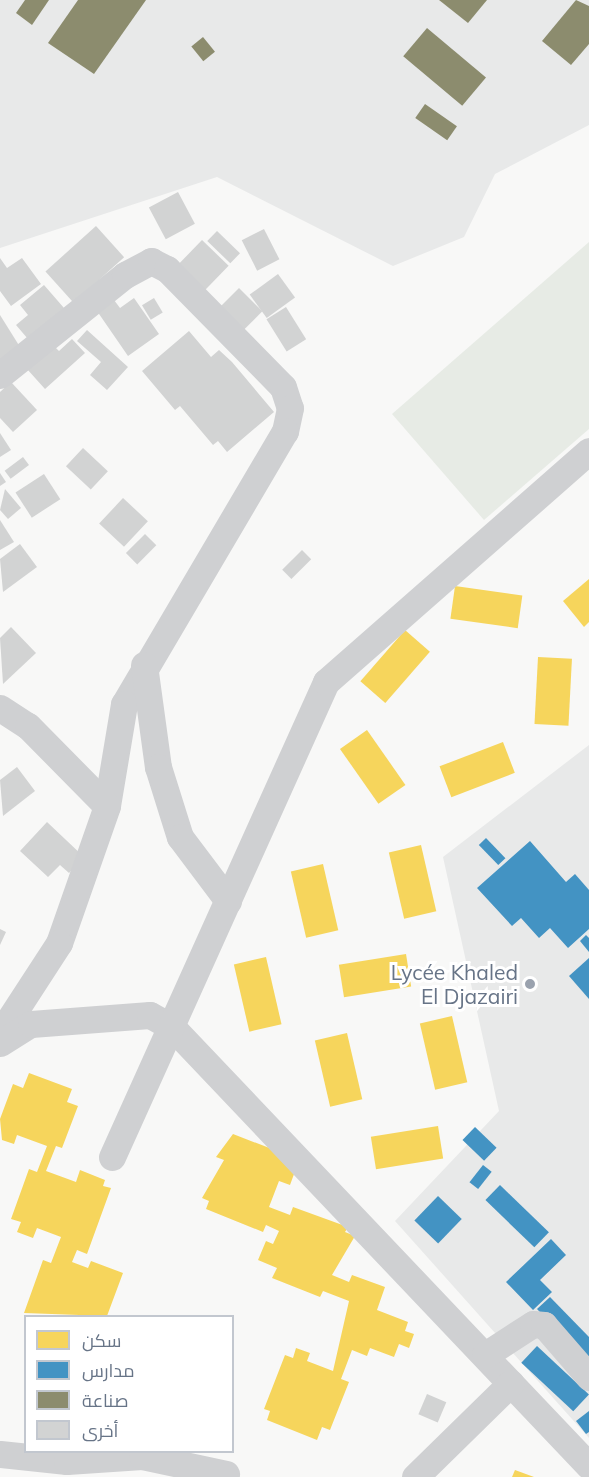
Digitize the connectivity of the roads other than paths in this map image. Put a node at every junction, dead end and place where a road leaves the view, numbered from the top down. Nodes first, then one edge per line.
1 (0, 375) edge
2 (589, 451) edge
3 (144, 665) junction
4 (0, 708) edge
5 (107, 806) junction
6 (228, 901) junction
7 (161, 1021) junction
8 (0, 1034) edge
9 (0, 1043) edge
10 (112, 1157) dead end
11 (485, 1356) junction
12 (589, 1377) edge
13 (511, 1383) junction
14 (0, 1454) edge
15 (589, 1466) edge
16 (67, 1469) edge
17 (228, 1476) edge
18 (415, 1477) edge

1 - 3 street
2 - 6 street
3 - 5 street
3 - 6 street
4 - 5 street
5 - 8 street
6 - 7 street
7 - 9 street
7 - 10 street
7 - 11 street
11 - 12 street
11 - 13 street
13 - 15 street
13 - 18 street
14 - 16 street
16 - 17 street

